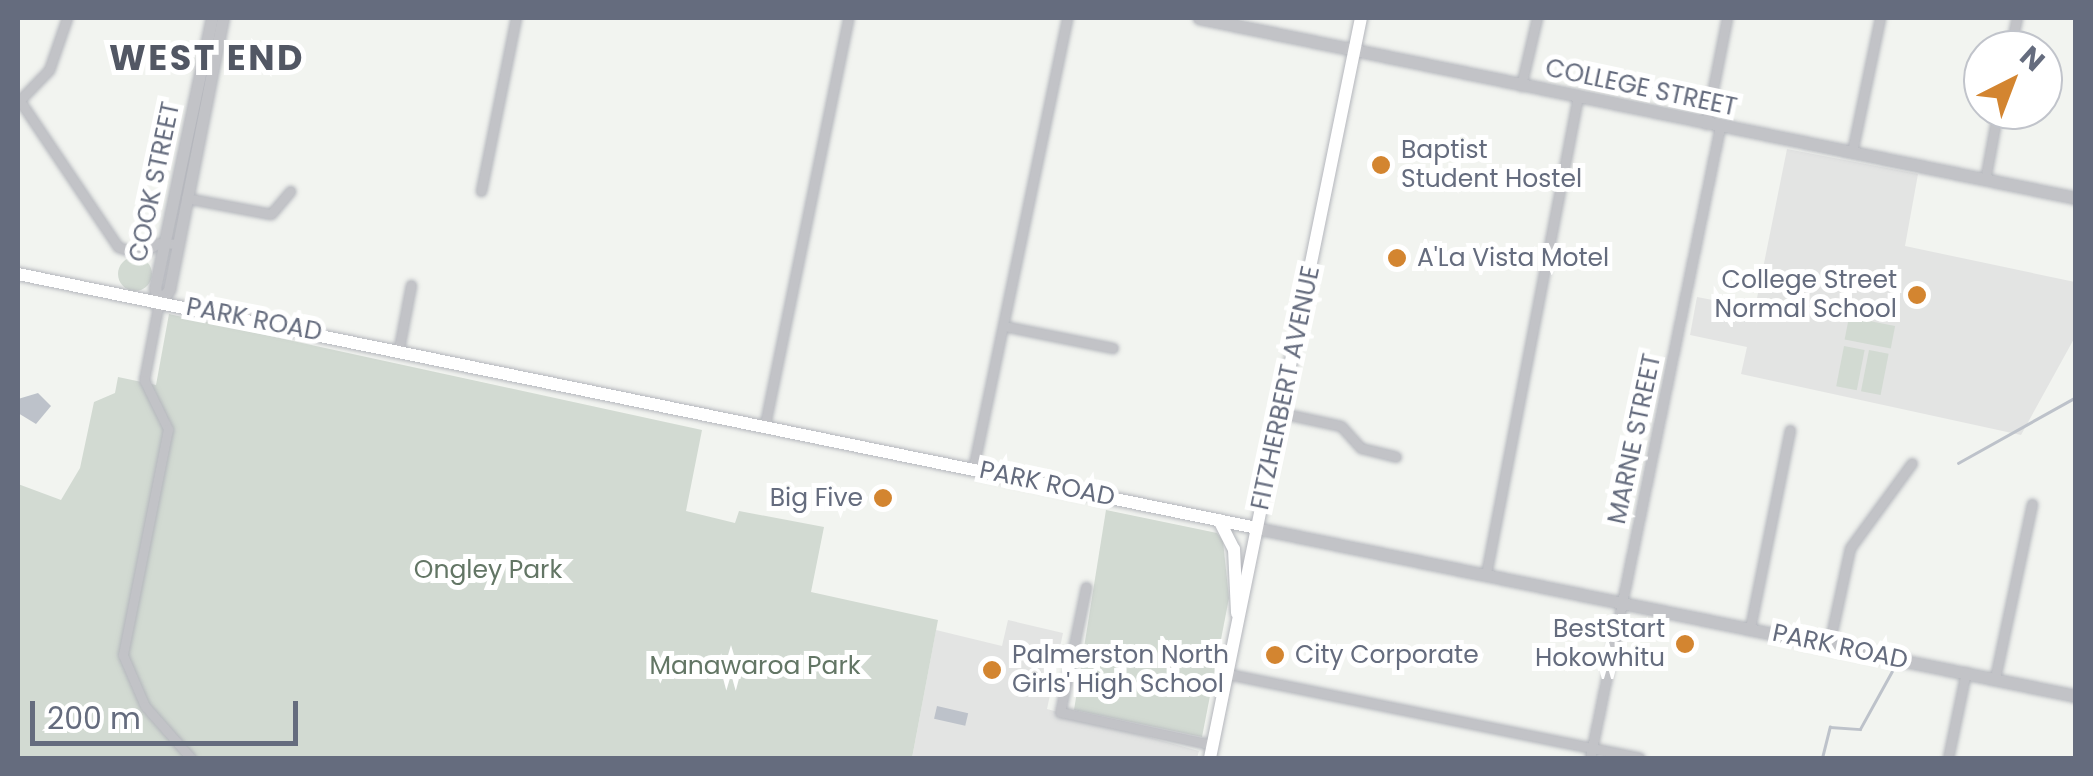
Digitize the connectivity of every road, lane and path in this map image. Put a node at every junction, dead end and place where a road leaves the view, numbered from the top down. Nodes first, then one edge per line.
1 (67, 18) edge
2 (212, 18) edge
3 (223, 18) edge
4 (516, 18) edge
5 (848, 18) edge
6 (1066, 18) edge
7 (1199, 18) edge
8 (1361, 18) edge
9 (1537, 18) edge
10 (1727, 18) edge
11 (1880, 18) edge
12 (1356, 51) junction
13 (208, 64) junction
14 (1521, 86) junction
15 (1578, 96) junction
16 (19, 101) edge
17 (1706, 124) junction
18 (1720, 127) junction
19 (1994, 130) edge
20 (1852, 152) junction
21 (1985, 180) junction
22 (481, 191) dead end
23 (290, 192) dead end
24 (186, 198) junction
25 (2076, 198) edge
26 (172, 243) junction
27 (18, 274) edge
28 (412, 285) dead end
29 (159, 302) junction
30 (1004, 326) junction
31 (400, 348) junction
32 (1113, 348) dead end
33 (1281, 413) junction
34 (765, 424) junction
35 (1790, 430) dead end
36 (1396, 457) dead end
37 (1912, 463) dead end
38 (973, 469) junction
39 (2032, 504) dead end
40 (1220, 520) junction
41 (1256, 528) junction
42 (1486, 574) junction
43 (1086, 587) dead end
44 (1622, 602) junction
45 (1239, 621) junction
46 (1750, 628) junction
47 (1830, 645) junction
48 (1966, 672) junction
49 (1228, 674) junction
50 (1995, 678) junction
51 (2076, 696) edge
52 (1212, 752) edge
53 (1591, 753) edge
54 (191, 758) edge
55 (1640, 758) edge
56 (1948, 758) edge

1 - 16 street
2 - 13 street, COOK STREET
3 - 13 street, COOK STREET
4 - 22 street
5 - 34 street
6 - 30 street
7 - 12 street, COLLEGE STREET
8 - 12 main road, FITZHERBERT AVENUE
9 - 14 street
10 - 17 street
11 - 20 street
12 - 14 street, COLLEGE STREET
12 - 33 main road, FITZHERBERT AVENUE
13 - 24 street, COOK STREET
13 - 26 street, COOK STREET
14 - 15 street, COLLEGE STREET
15 - 17 street, COLLEGE STREET
15 - 42 street
16 - 26 street
17 - 18 street, COLLEGE STREET
18 - 20 street, COLLEGE STREET
18 - 44 street, MARNE STREET
19 - 21 street
20 - 21 street, COLLEGE STREET
21 - 25 street, COLLEGE STREET
23 - 24 street
24 - 26 street, COOK STREET
26 - 29 street, COOK STREET
27 - 29 main road, PARK ROAD
28 - 31 street
29 - 31 main road, PARK ROAD
29 - 54 street
30 - 32 street
30 - 38 street
31 - 34 main road, PARK ROAD
33 - 36 street
33 - 41 main road, FITZHERBERT AVENUE
34 - 38 main road, PARK ROAD
35 - 46 street
37 - 47 street
38 - 40 main road, PARK ROAD
39 - 50 street
40 - 41 main road, PARK ROAD
40 - 45 main road
41 - 42 street, PARK ROAD
41 - 45 main road, FITZHERBERT AVENUE
42 - 44 street, PARK ROAD
43 - 52 street
44 - 46 street, PARK ROAD
44 - 53 street, MARNE STREET
45 - 49 main road, FITZHERBERT AVENUE
46 - 47 street, PARK ROAD
47 - 48 street, PARK ROAD
48 - 50 street, PARK ROAD
48 - 56 street
49 - 52 main road, FITZHERBERT AVENUE
49 - 53 street
50 - 51 street, PARK ROAD
53 - 55 street

